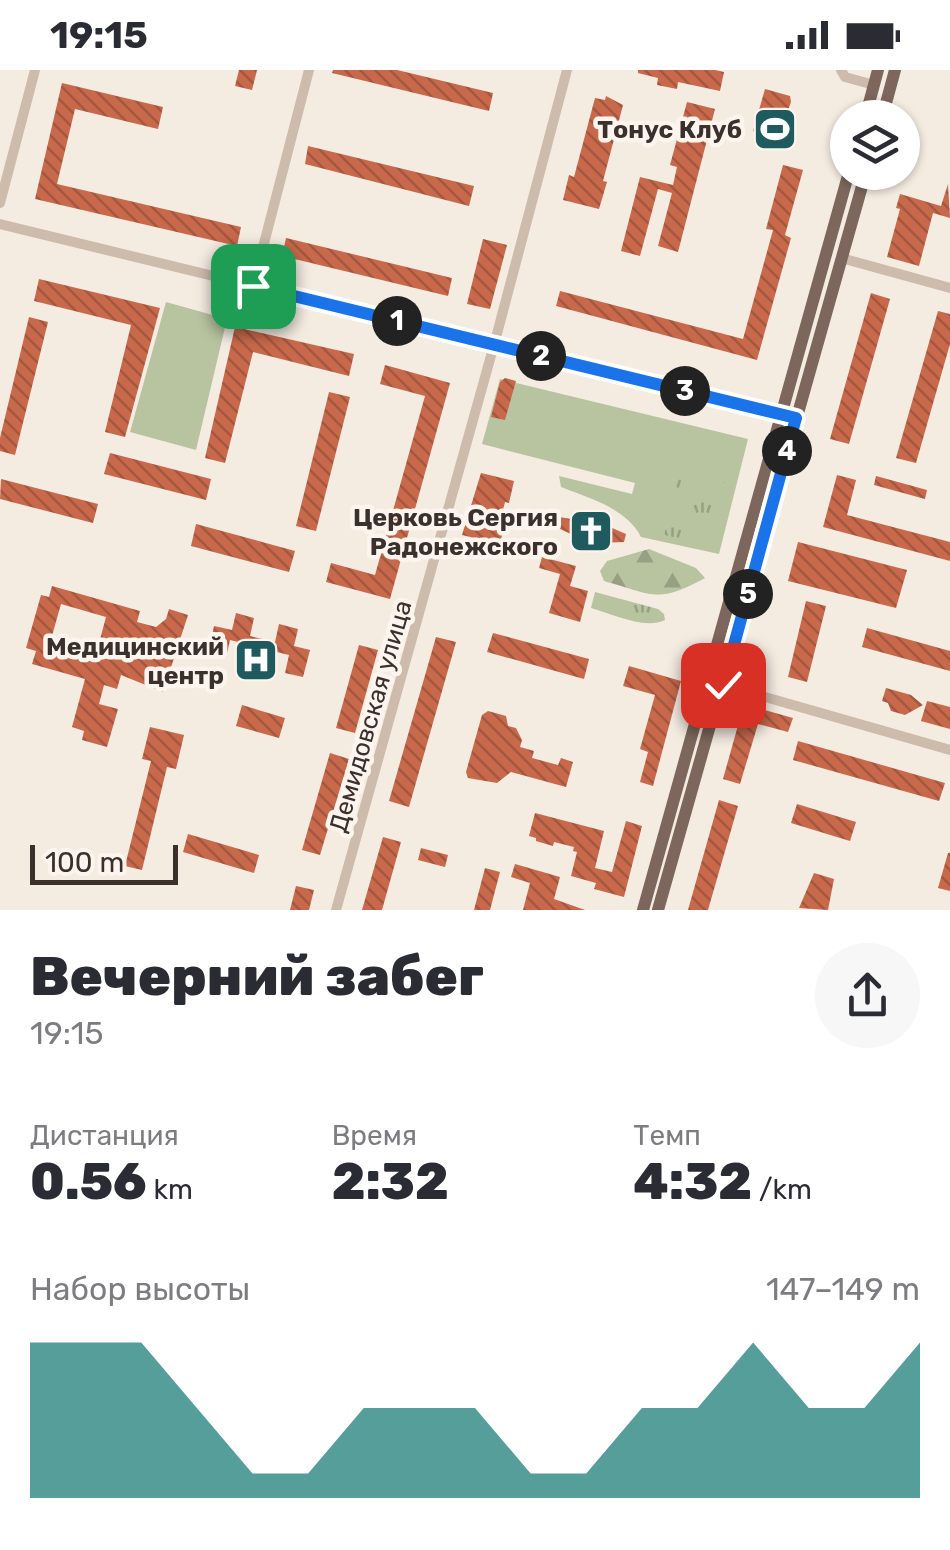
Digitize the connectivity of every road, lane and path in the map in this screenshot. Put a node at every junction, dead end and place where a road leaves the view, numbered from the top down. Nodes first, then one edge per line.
1 (35, 70) edge
2 (309, 70) edge
3 (567, 70) edge
4 (840, 70) edge
5 (878, 70) edge
6 (896, 70) edge
7 (874, 85) junction
8 (870, 100) edge
9 (887, 100) edge
10 (846, 190) edge
11 (861, 190) edge
12 (0, 203) edge
13 (0, 224) edge
14 (841, 258) junction
15 (253, 286) junction
16 (950, 288) edge
17 (494, 345) junction
18 (789, 417) junction
19 (782, 442) junction
20 (723, 685) junction
21 (950, 750) edge
22 (336, 910) edge
23 (643, 910) edge
24 (658, 910) edge

1 - 12 street
2 - 15 street
3 - 17 street, Демидовская улица
4 - 7 street
5 - 7 main road
6 - 9 main road
7 - 8 main road
10 - 18 main road
11 - 14 main road
13 - 15 street
14 - 16 street
14 - 18 main road
15 - 17 street
17 - 18 street
17 - 22 street, Демидовская улица
18 - 19 main road
19 - 20 main road
19 - 23 main road
20 - 21 street
20 - 24 main road

